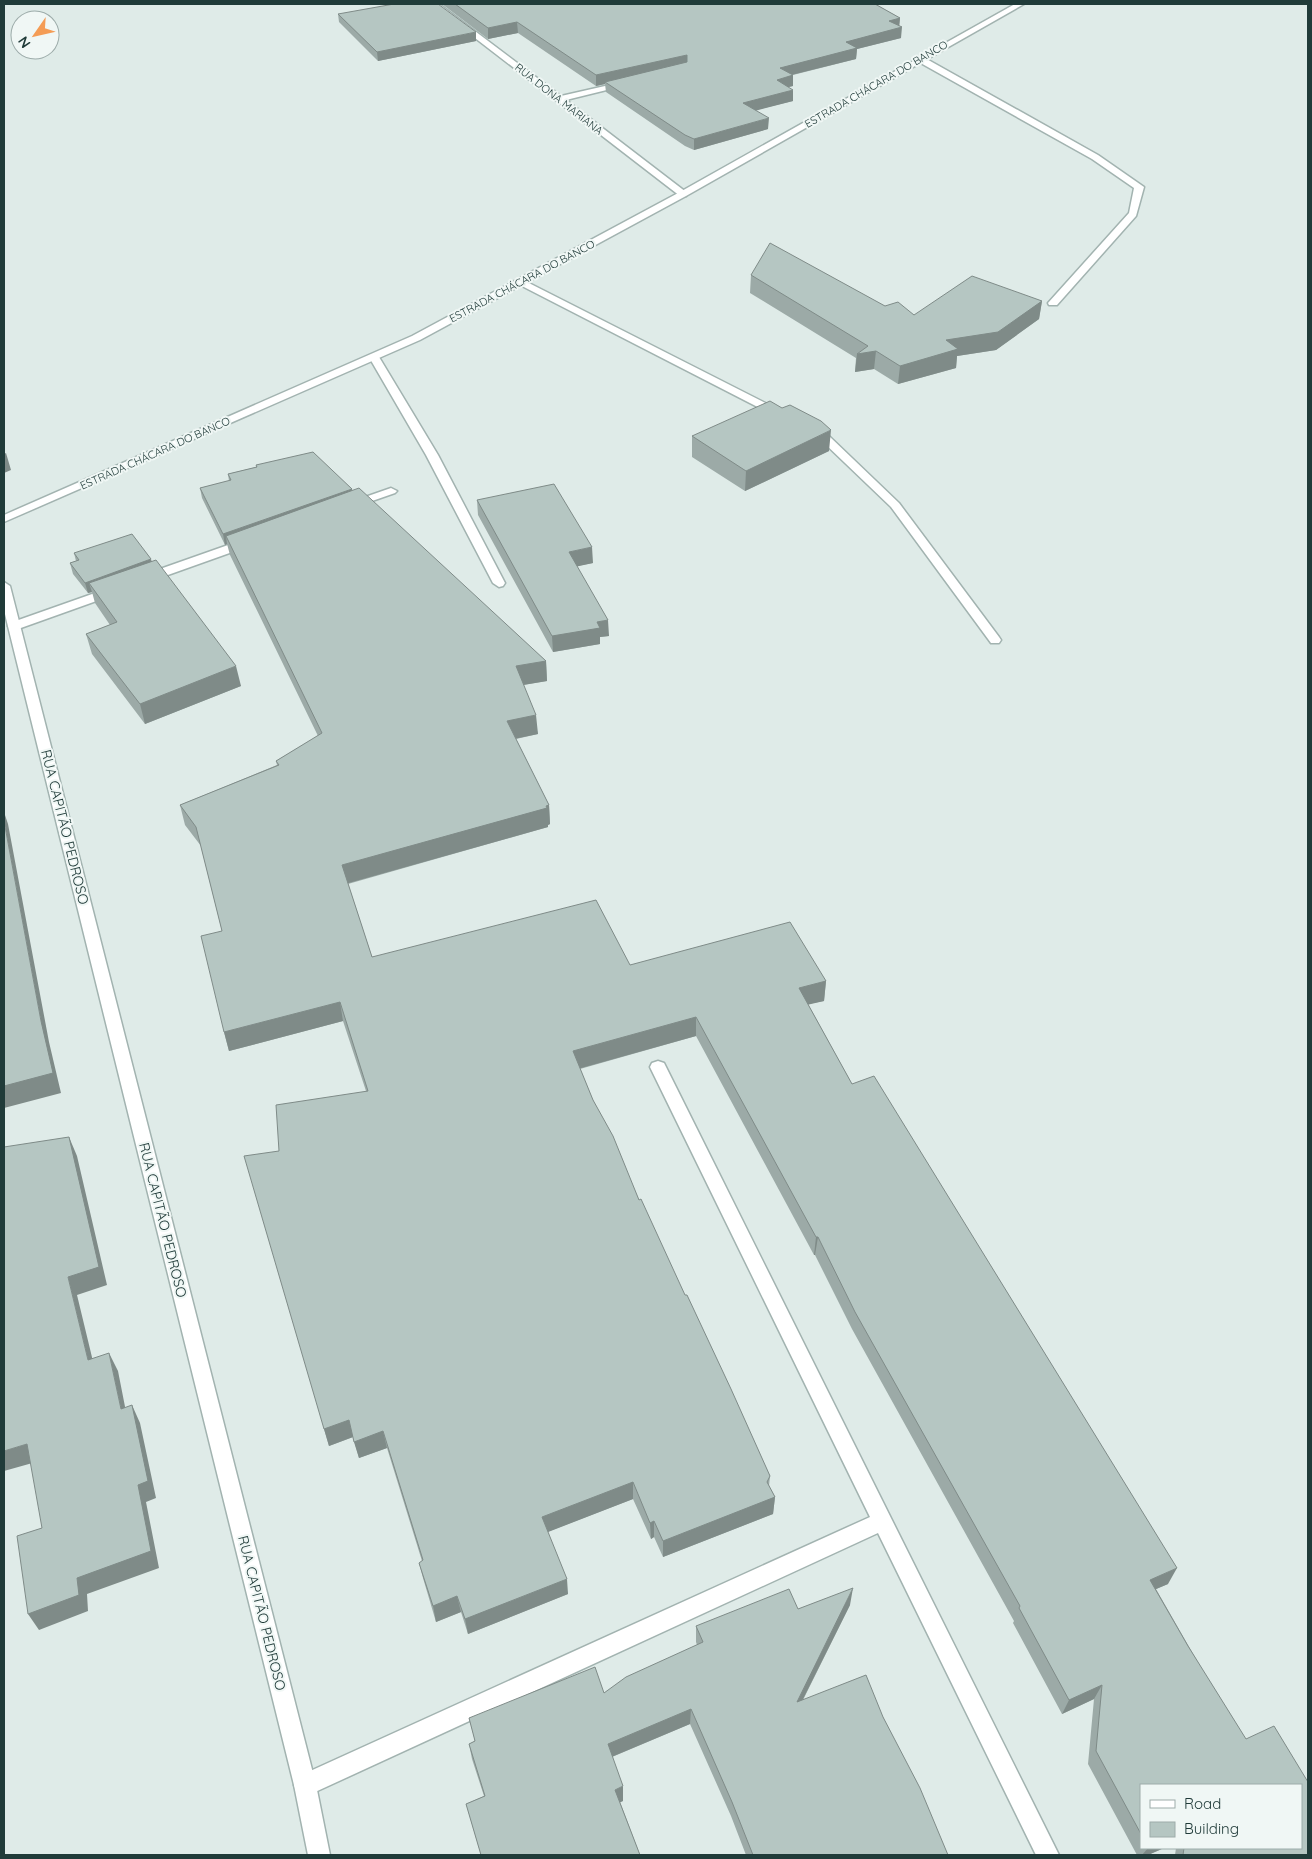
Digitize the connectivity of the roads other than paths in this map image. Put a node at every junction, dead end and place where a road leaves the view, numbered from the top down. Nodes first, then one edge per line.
1 (436, 4) edge
2 (1020, 4) edge
3 (920, 59) junction
4 (635, 80) edge
5 (560, 99) junction
6 (683, 194) junction
7 (521, 282) junction
8 (1052, 303) dead end
9 (374, 357) junction
10 (390, 491) dead end
11 (344, 508) edge
12 (4, 519) edge
13 (262, 537) edge
14 (499, 583) dead end
15 (4, 586) edge
16 (14, 626) junction
17 (995, 640) dead end
18 (658, 1067) dead end
19 (883, 1521) junction
20 (305, 1785) junction
21 (319, 1855) edge
22 (1048, 1855) edge

1 - 5 street, RUA DONA MARIANA
2 - 3 street, ESTRADA CHÁCARA DO BANCO
3 - 6 street, ESTRADA CHÁCARA DO BANCO
3 - 8 street
4 - 5 street
5 - 6 street, RUA DONA MARIANA
6 - 7 street, ESTRADA CHÁCARA DO BANCO
7 - 9 street, ESTRADA CHÁCARA DO BANCO
7 - 17 street
9 - 12 street, ESTRADA CHÁCARA DO BANCO
9 - 14 street
10 - 11 street
13 - 16 street
15 - 16 street, RUA CAPITÃO PEDROSO
16 - 20 street, RUA CAPITÃO PEDROSO
18 - 19 street
19 - 20 street
19 - 22 street
20 - 21 street, RUA CAPITÃO PEDROSO

